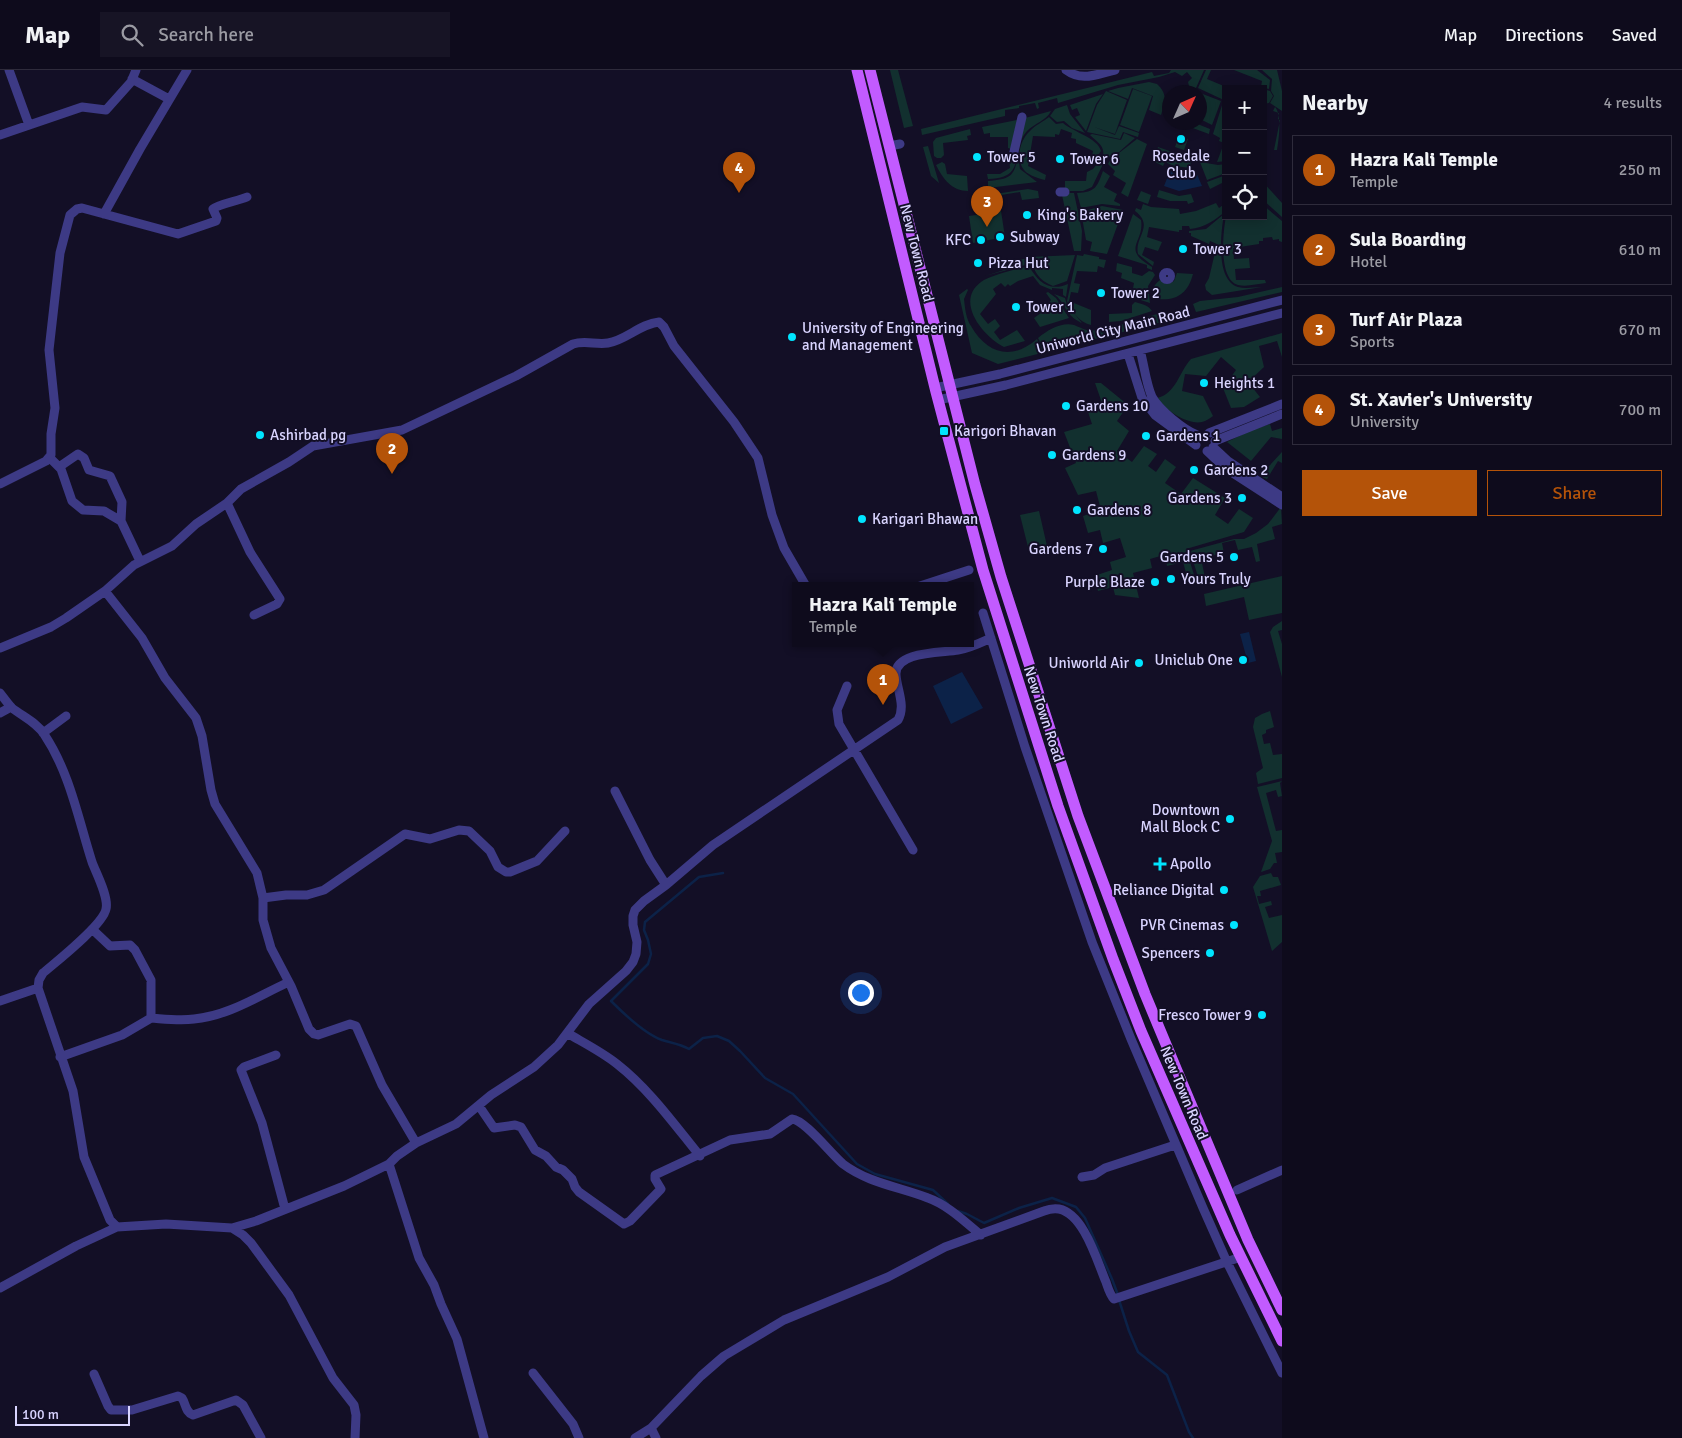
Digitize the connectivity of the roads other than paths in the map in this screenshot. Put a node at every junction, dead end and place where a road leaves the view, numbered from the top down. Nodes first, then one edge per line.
1 (9, 70) edge
2 (187, 70) edge
3 (857, 70) edge
4 (870, 70) edge
5 (1115, 70) edge
6 (1069, 73) edge
7 (134, 74) edge
8 (170, 99) junction
9 (1022, 117) dead end
10 (29, 124) junction
11 (0, 135) edge
12 (1013, 156) dead end
13 (248, 197) dead end
14 (104, 214) junction
15 (1282, 300) edge
16 (1272, 302) junction
17 (1279, 313) edge
18 (1140, 350) junction
19 (1128, 354) junction
20 (951, 384) junction
21 (935, 388) junction
22 (954, 396) junction
23 (938, 400) junction
24 (1282, 404) edge
25 (1282, 414) edge
26 (1209, 433) junction
27 (1197, 436) junction
28 (1196, 445) junction
29 (1212, 446) junction
30 (50, 458) junction
31 (59, 467) junction
32 (0, 484) edge
33 (1282, 497) edge
34 (227, 503) junction
35 (1282, 505) edge
36 (121, 521) junction
37 (140, 561) junction
38 (969, 570) dead end
39 (804, 582) edge
40 (932, 582) edge
41 (105, 591) junction
42 (983, 613) dead end
43 (254, 615) dead end
44 (991, 638) junction
45 (974, 645) edge
46 (970, 647) edge
47 (0, 648) edge
48 (847, 686) dead end
49 (0, 694) edge
50 (11, 707) junction
51 (0, 713) edge
52 (66, 716) dead end
53 (44, 733) junction
54 (855, 750) junction
55 (615, 791) dead end
56 (565, 831) dead end
57 (913, 850) dead end
58 (666, 885) junction
59 (263, 898) junction
60 (92, 929) junction
61 (289, 982) junction
62 (38, 988) junction
63 (0, 1001) edge
64 (151, 1018) junction
65 (567, 1033) junction
66 (276, 1055) dead end
67 (60, 1057) junction
68 (479, 1106) junction
69 (416, 1143) junction
70 (1176, 1145) junction
71 (700, 1156) junction
72 (389, 1164) junction
73 (1282, 1170) edge
74 (1082, 1177) dead end
75 (1237, 1190) dead end
76 (285, 1209) junction
77 (117, 1227) junction
78 (232, 1228) junction
79 (981, 1234) junction
80 (1241, 1257) junction
81 (1226, 1262) junction
82 (0, 1288) edge
83 (1282, 1310) edge
84 (1282, 1341) edge
85 (533, 1373) dead end
86 (1282, 1373) edge
87 (94, 1374) dead end
88 (651, 1428) junction
89 (261, 1438) edge
90 (355, 1438) edge
91 (484, 1438) edge
92 (579, 1438) edge
93 (635, 1438) edge
94 (656, 1438) edge

1 - 10 street
2 - 8 street
3 - 21 main road, New Town Road
4 - 20 main road, New Town Road
5 - 6 street
7 - 8 street
7 - 10 street
8 - 14 street
9 - 12 street
10 - 11 street
13 - 14 street
14 - 30 street
15 - 16 street, Uniworld City Main Road
16 - 17 street
16 - 20 street, Uniworld City Main Road
17 - 18 street, Uniworld City Main Road
18 - 19 street, Uniworld City Main Road
18 - 27 street
19 - 22 street, Uniworld City Main Road
19 - 28 street
20 - 21 street, Uniworld City Main Road
20 - 22 main road, New Town Road
21 - 23 main road, New Town Road
22 - 23 street, Uniworld City Main Road
22 - 83 main road, New Town Road
23 - 80 main road, New Town Road
24 - 26 street
25 - 29 street
26 - 27 street
26 - 29 street
27 - 28 street
28 - 29 street
29 - 33 street
29 - 35 street
30 - 31 street
30 - 32 street
31 - 36 street
31 - 36 street
34 - 37 street
34 - 39 street
34 - 43 street
36 - 37 street
37 - 41 street
38 - 40 street
41 - 47 street
41 - 59 street
42 - 44 street
44 - 45 street
44 - 70 street
46 - 54 street
48 - 54 street
49 - 50 street
50 - 51 street
50 - 53 street
52 - 53 street
53 - 60 street
54 - 57 street
54 - 58 street
55 - 58 street
56 - 59 street
58 - 65 street
59 - 61 street
60 - 62 street
60 - 64 street
61 - 64 street
61 - 69 street
62 - 63 street
62 - 67 street
64 - 67 street
65 - 68 street
65 - 71 street
66 - 76 street
67 - 77 street
68 - 69 street
68 - 71 street
69 - 72 street
70 - 74 street
70 - 81 street
71 - 79 street
72 - 76 street
72 - 91 street
73 - 75 street
76 - 78 street
77 - 78 street
77 - 82 street
78 - 90 street
79 - 81 street
79 - 88 street
80 - 81 street
80 - 84 main road, New Town Road
81 - 86 street
85 - 92 street
87 - 89 street
88 - 93 street
88 - 94 street

